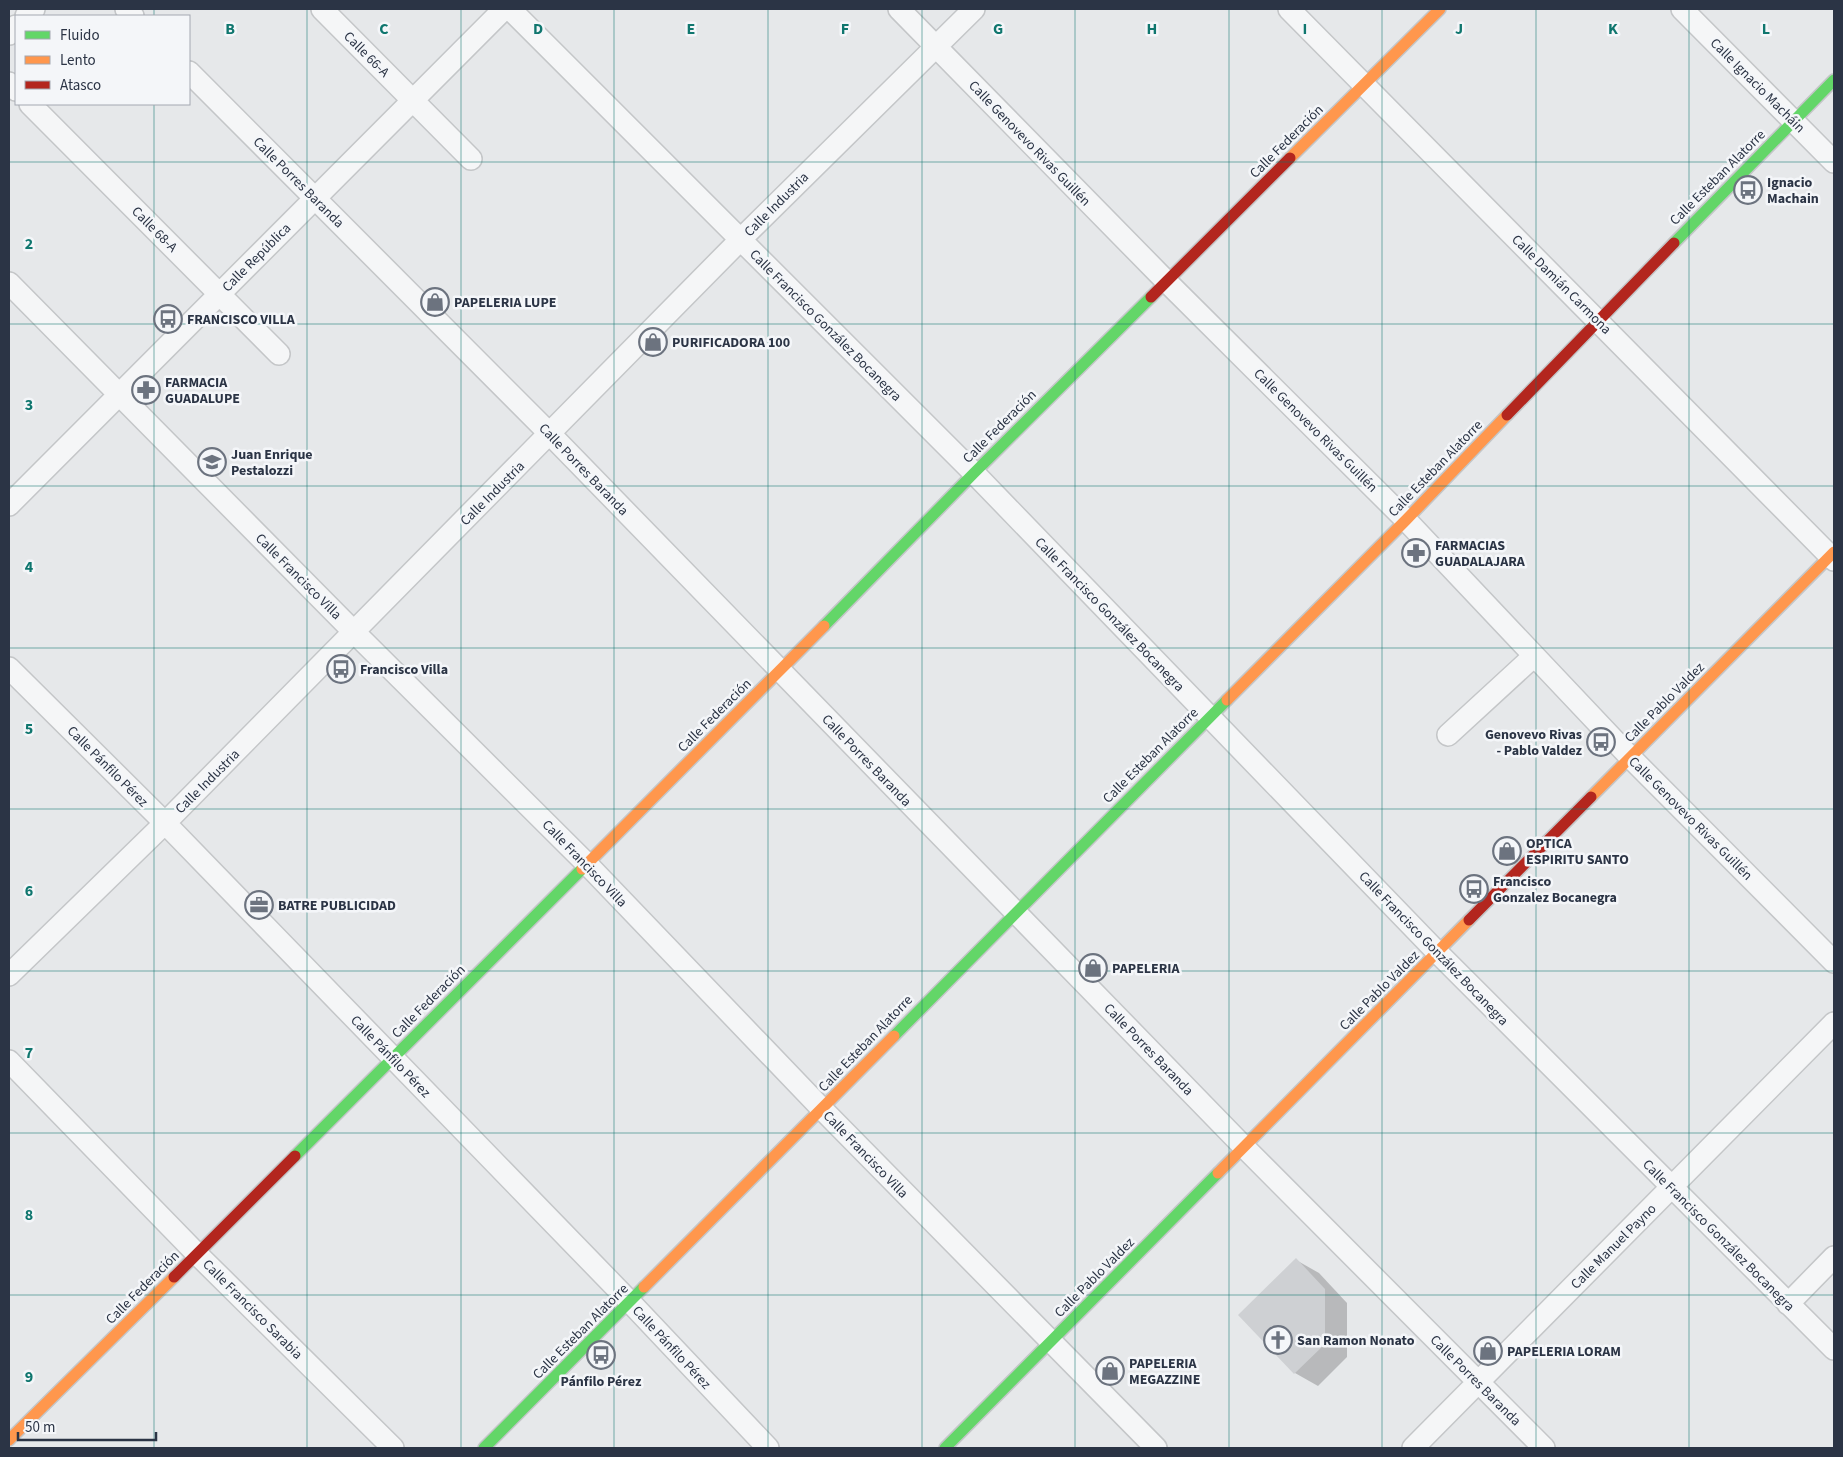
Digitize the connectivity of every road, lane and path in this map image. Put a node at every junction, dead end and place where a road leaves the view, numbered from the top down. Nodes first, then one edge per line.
1 (322, 9) edge
2 (504, 9) edge
3 (510, 9) edge
4 (899, 9) edge
5 (974, 9) edge
6 (1289, 9) edge
7 (1440, 9) edge
8 (1682, 9) edge
9 (935, 46) junction
10 (190, 73) edge
11 (1834, 80) edge
12 (1364, 84) junction
13 (413, 100) junction
14 (31, 105) edge
15 (1794, 121) junction
16 (471, 159) dead end
17 (1834, 162) edge
18 (315, 198) junction
19 (741, 240) junction
20 (1166, 281) junction
21 (9, 283) edge
22 (220, 294) junction
23 (1598, 320) junction
24 (279, 354) dead end
25 (119, 394) junction
26 (550, 434) junction
27 (974, 473) junction
28 (9, 505) edge
29 (1406, 520) junction
30 (1833, 556) edge
31 (354, 632) junction
32 (1534, 656) junction
33 (9, 668) edge
34 (780, 671) junction
35 (1210, 716) junction
36 (1448, 735) dead end
37 (1630, 757) junction
38 (165, 823) junction
39 (586, 863) junction
40 (1016, 912) junction
41 (1437, 952) junction
42 (1834, 962) edge
43 (9, 975) edge
44 (1834, 1023) edge
45 (392, 1058) junction
46 (9, 1061) edge
47 (822, 1109) junction
48 (1244, 1147) junction
49 (1671, 1188) junction
50 (197, 1254) junction
51 (1834, 1257) edge
52 (630, 1302) junction
53 (1788, 1304) junction
54 (1050, 1342) junction
55 (1834, 1349) edge
56 (1478, 1382) junction
57 (9, 1440) edge
58 (393, 1448) edge
59 (484, 1448) edge
60 (768, 1448) edge
61 (945, 1448) edge
62 (1156, 1448) edge
63 (1413, 1448) edge
64 (1544, 1448) edge

1 - 13 street, Calle 66-A
2 - 13 street, Calle República
3 - 19 street, Calle Francisco González Bocanegra
4 - 9 street, Calle Genovevo Rivas Guillén
5 - 9 street, Calle Industria
6 - 12 street, Calle Damián Carmona
7 - 12 street, Calle Federación
8 - 15 street, Calle Ignacio Macháin
9 - 19 street, Calle Industria
9 - 20 street, Calle Genovevo Rivas Guillén
10 - 18 street, Calle Porres Baranda
11 - 15 street, Calle Esteban Alatorre
12 - 20 street, Calle Federación
12 - 23 street, Calle Damián Carmona
13 - 16 street, Calle 66-A
13 - 18 street, Calle República
14 - 22 street, Calle 68-A
15 - 17 street, Calle Ignacio Macháin
15 - 23 street, Calle Esteban Alatorre
18 - 22 street, Calle República
18 - 26 street, Calle Porres Baranda
19 - 26 street, Calle Industria
19 - 27 street, Calle Francisco González Bocanegra
20 - 27 street, Calle Federación
20 - 29 street, Calle Genovevo Rivas Guillén
21 - 25 street, Calle Francisco Villa
22 - 24 street, Calle 68-A
22 - 25 street, Calle República
23 - 29 street, Calle Esteban Alatorre
23 - 30 street, Calle Damián Carmona
25 - 28 street, Calle República
25 - 31 street, Calle Francisco Villa
26 - 31 street, Calle Industria
26 - 34 street, Calle Porres Baranda
27 - 34 street, Calle Federación
27 - 35 street, Calle Francisco González Bocanegra
29 - 32 street, Calle Genovevo Rivas Guillén
29 - 35 street, Calle Esteban Alatorre
30 - 37 street, Calle Pablo Valdez
31 - 38 street, Calle Industria
31 - 39 street, Calle Francisco Villa
32 - 36 street
32 - 37 street, Calle Genovevo Rivas Guillén
33 - 38 street, Calle Pánfilo Pérez
34 - 39 street, Calle Federación
34 - 40 street, Calle Porres Baranda
35 - 40 street, Calle Esteban Alatorre
35 - 41 street, Calle Francisco González Bocanegra
37 - 41 street, Calle Pablo Valdez
37 - 42 street, Calle Genovevo Rivas Guillén
38 - 43 street, Calle Industria
38 - 45 street, Calle Pánfilo Pérez
39 - 45 street, Calle Federación
39 - 47 street, Calle Francisco Villa
40 - 47 street, Calle Esteban Alatorre
40 - 48 street, Calle Porres Baranda
41 - 48 street, Calle Pablo Valdez
41 - 49 street, Calle Francisco González Bocanegra
44 - 49 street, Calle Manuel Payno
45 - 50 street, Calle Federación
45 - 52 street, Calle Pánfilo Pérez
46 - 50 street, Calle Francisco Sarabia
47 - 52 street, Calle Esteban Alatorre
47 - 54 street, Calle Francisco Villa
48 - 54 street, Calle Pablo Valdez
48 - 56 street, Calle Porres Baranda
49 - 53 street, Calle Francisco González Bocanegra
49 - 56 street, Calle Manuel Payno
50 - 57 street, Calle Federación
50 - 58 street, Calle Francisco Sarabia
51 - 53 street
52 - 59 street, Calle Esteban Alatorre
52 - 60 street, Calle Pánfilo Pérez
53 - 55 street, Calle Francisco González Bocanegra
54 - 61 street, Calle Pablo Valdez
54 - 62 street, Calle Francisco Villa
56 - 63 street, Calle Manuel Payno
56 - 64 street, Calle Porres Baranda

